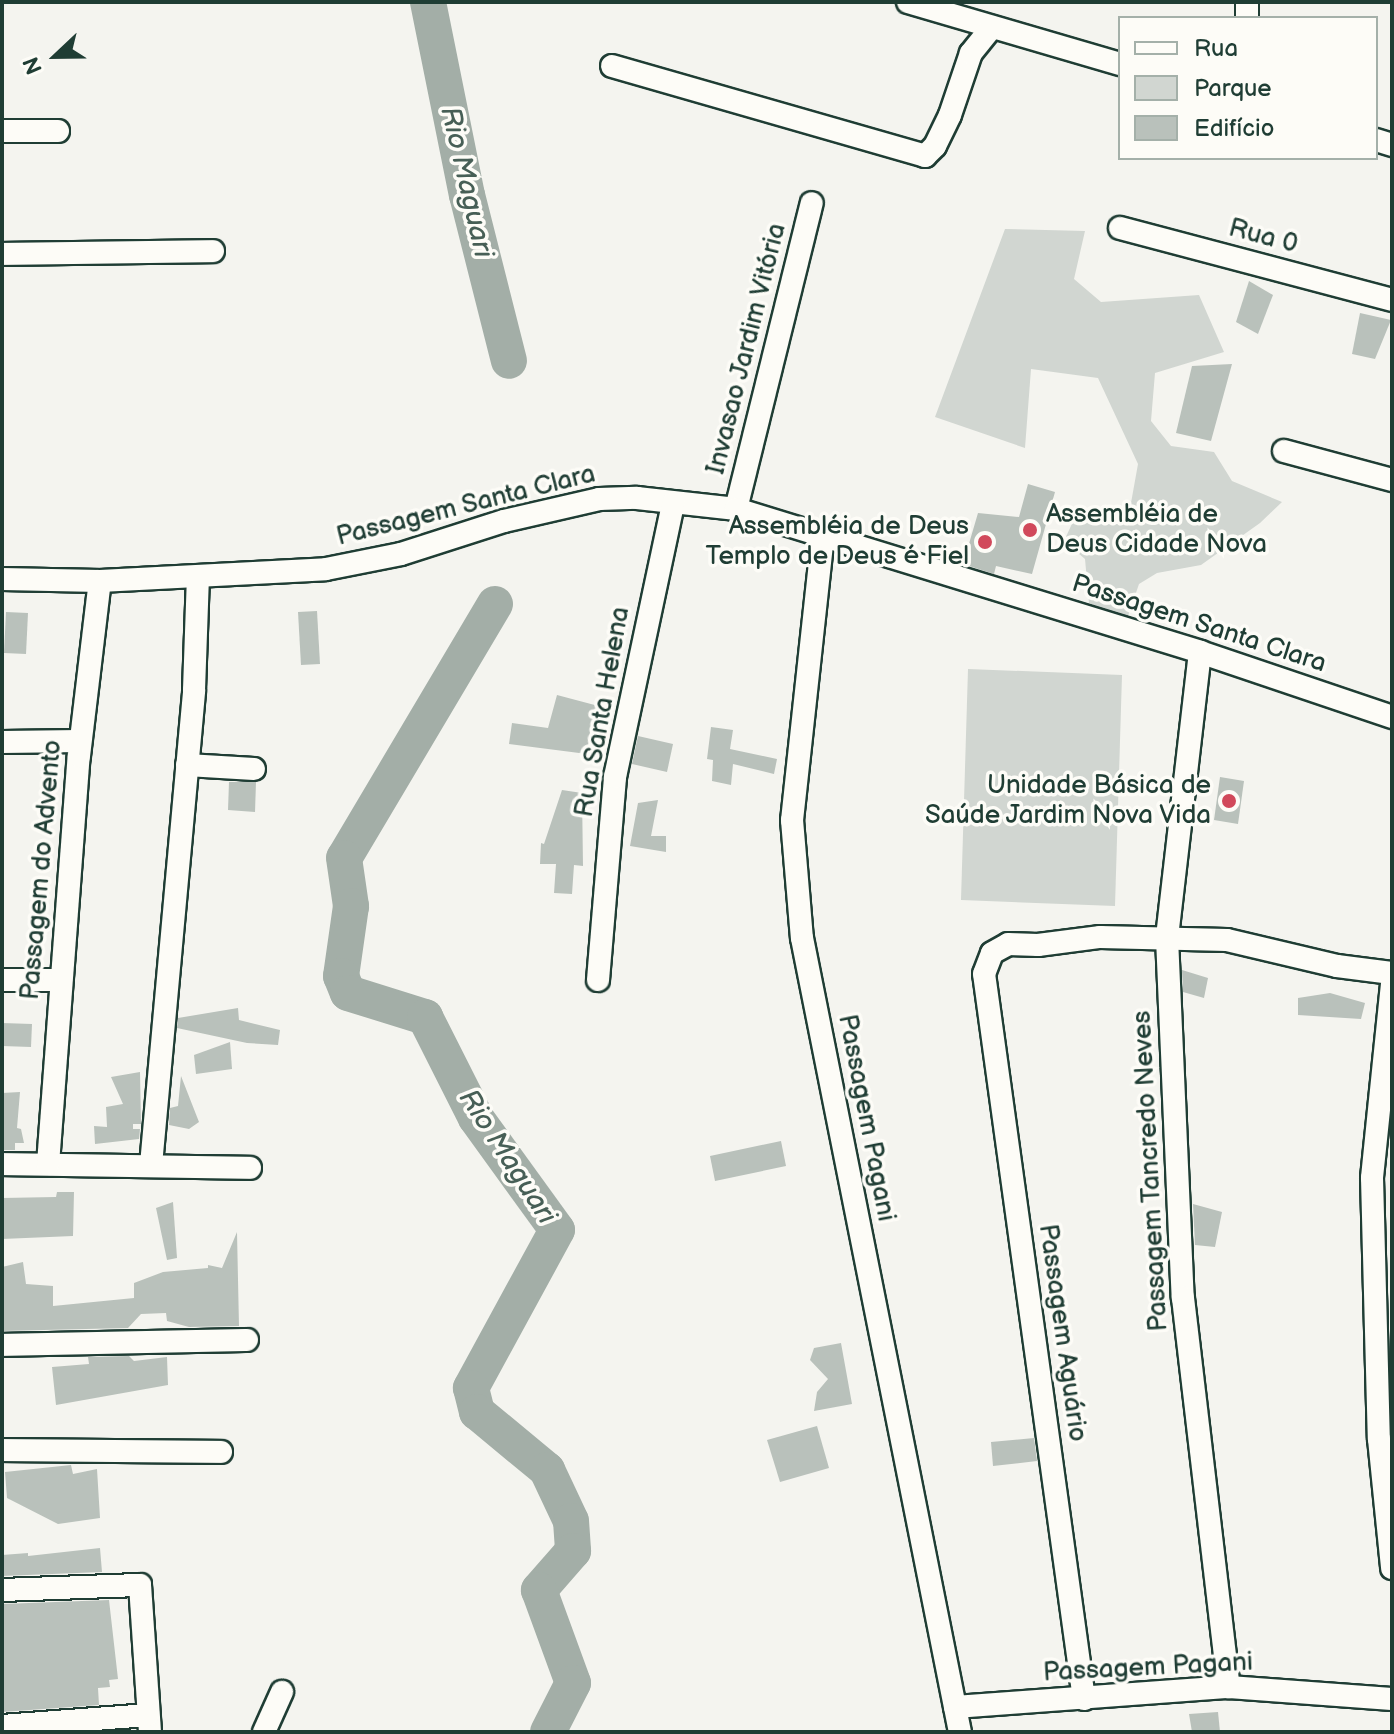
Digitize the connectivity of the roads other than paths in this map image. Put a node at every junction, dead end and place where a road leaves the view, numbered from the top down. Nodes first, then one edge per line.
1 (908, 2) edge
2 (992, 27) junction
3 (1118, 63) edge
4 (612, 66) dead end
5 (2, 131) edge
6 (58, 131) dead end
7 (812, 203) dead end
8 (1120, 228) dead end
9 (213, 251) dead end
10 (2, 254) edge
11 (1392, 300) edge
12 (1284, 451) dead end
13 (1392, 480) edge
14 (673, 503) junction
15 (736, 509) junction
16 (823, 535) junction
17 (198, 577) junction
18 (2, 579) edge
19 (100, 581) junction
20 (1200, 652) junction
21 (1392, 717) edge
22 (80, 741) junction
23 (2, 742) edge
24 (187, 765) junction
25 (254, 769) dead end
26 (1167, 938) junction
27 (1392, 973) edge
28 (2, 980) edge
29 (61, 980) junction
30 (598, 980) dead end
31 (1392, 984) edge
32 (2, 1164) edge
33 (48, 1164) junction
34 (151, 1165) junction
35 (250, 1168) dead end
36 (247, 1340) dead end
37 (2, 1345) edge
38 (2, 1450) edge
39 (221, 1452) dead end
40 (1392, 1568) edge
41 (2, 1590) edge
42 (1229, 1687) junction
43 (282, 1692) dead end
44 (1084, 1699) junction
45 (1392, 1699) edge
46 (955, 1707) junction
47 (149, 1724) edge
48 (2, 1726) edge
49 (264, 1732) edge
50 (960, 1732) edge

1 - 2 street
2 - 3 street
2 - 4 street
5 - 6 street
7 - 15 street, Invasao Jardim Vitória
8 - 11 street, Rua 0
9 - 10 street
12 - 13 street
14 - 15 street, Passagem Santa Clara
14 - 17 street, Passagem Santa Clara
14 - 30 street, Rua Santa Helena
15 - 16 street, Passagem Santa Clara
16 - 20 street, Passagem Santa Clara
16 - 46 street, Passagem Pagani
17 - 19 street, Passagem Santa Clara
17 - 24 street
18 - 19 street, Passagem Santa Clara
19 - 22 street, Passagem do Advento
20 - 21 street, Passagem Santa Clara
20 - 26 street, Passagem Tancredo Neves
22 - 23 street
22 - 29 street, Passagem do Advento
24 - 25 street
24 - 34 street
26 - 27 street
26 - 42 street, Passagem Tancredo Neves
26 - 44 street, Passagem Aguário
28 - 29 street
29 - 33 street, Passagem do Advento
31 - 40 street
32 - 33 street
33 - 34 street
34 - 35 street
36 - 37 street
38 - 39 street
41 - 47 street
42 - 44 street, Passagem Pagani
42 - 45 street, Passagem Pagani
43 - 49 street
44 - 46 street, Passagem Pagani
46 - 50 street, Passagem Pagani
47 - 48 street

